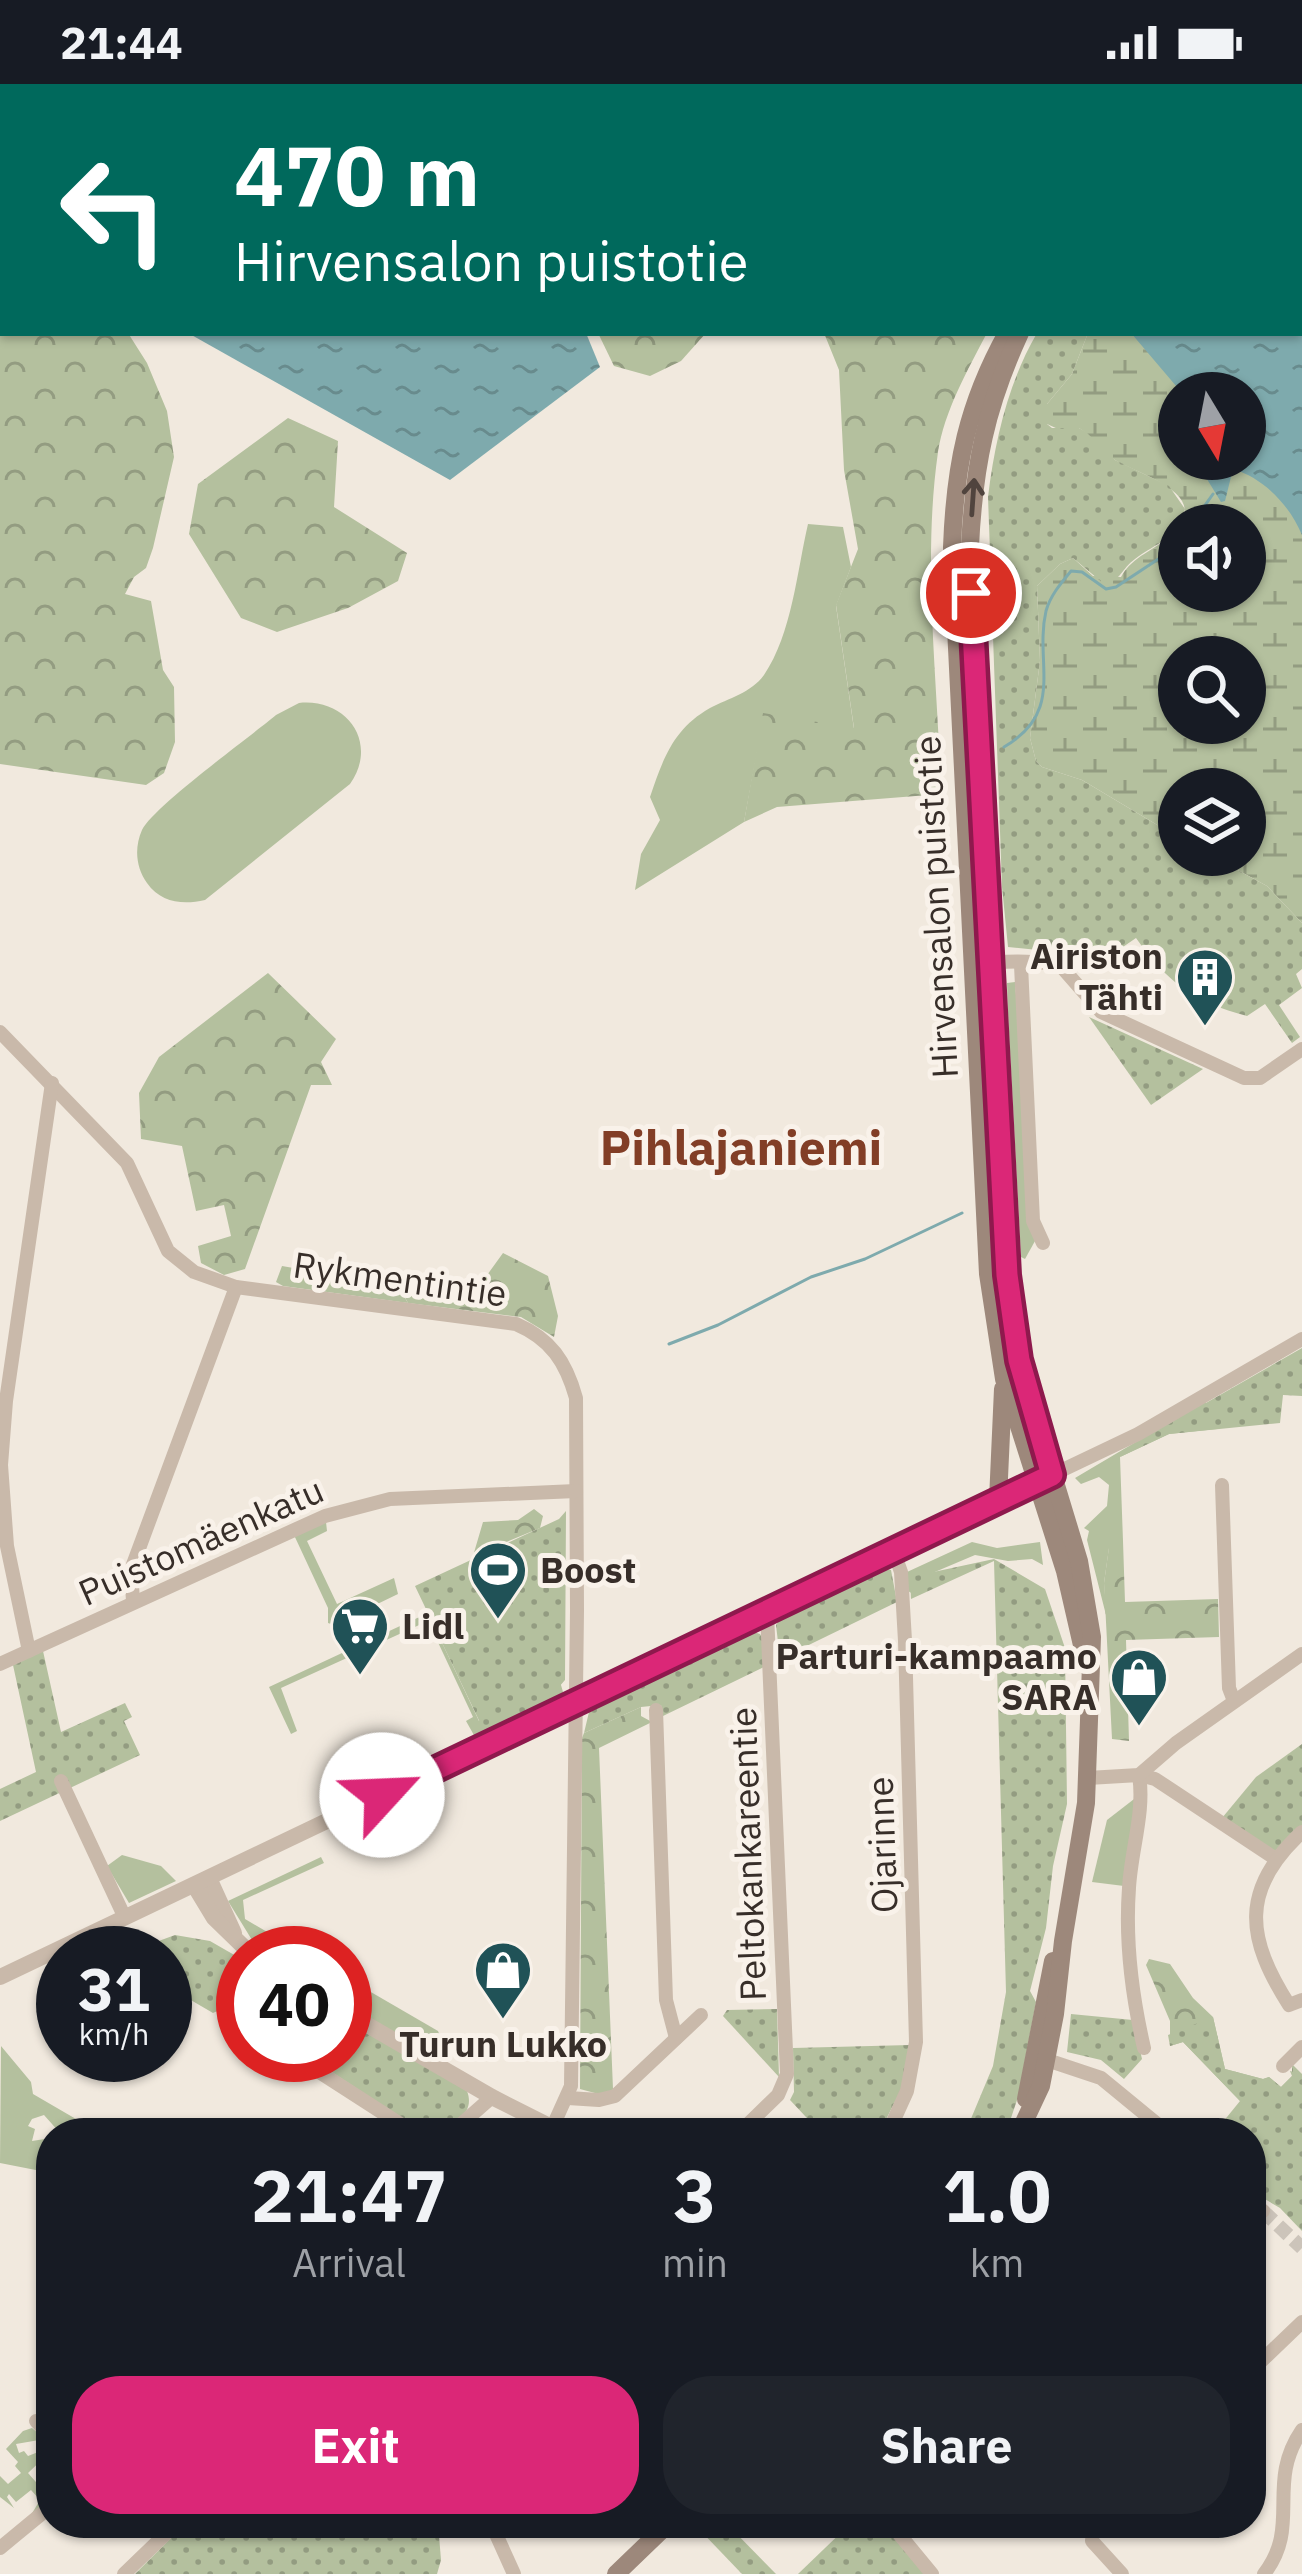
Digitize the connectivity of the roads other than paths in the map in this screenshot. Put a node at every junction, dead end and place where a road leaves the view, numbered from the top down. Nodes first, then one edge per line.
1 (1004, 336) edge
2 (1019, 336) edge
3 (1021, 965) junction
4 (985, 969) junction
5 (0, 1032) edge
6 (1302, 1049) edge
7 (52, 1083) junction
8 (1043, 1243) dead end
9 (236, 1287) junction
10 (1302, 1339) edge
11 (1004, 1379) junction
12 (1045, 1479) junction
13 (1222, 1485) dead end
14 (576, 1491) junction
15 (998, 1500) junction
16 (894, 1552) junction
17 (133, 1601) junction
18 (767, 1612) junction
19 (29, 1651) junction
20 (1302, 1654) edge
21 (0, 1664) edge
22 (1234, 1701) junction
23 (576, 1704) junction
24 (656, 1710) dead end
25 (1139, 1774) junction
26 (1088, 1778) junction
27 (62, 1781) dead end
28 (1302, 1832) edge
29 (1276, 1858) junction
30 (202, 1882) junction
31 (125, 1918) junction
32 (222, 1926) edge
33 (0, 1977) edge
34 (1296, 2003) edge
35 (701, 2015) dead end
36 (372, 2028) edge
37 (676, 2038) junction
38 (1302, 2047) edge
39 (1144, 2048) dead end
40 (1040, 2058) junction
41 (1283, 2066) dead end
42 (334, 2082) edge
43 (492, 2098) junction
44 (568, 2098) junction
45 (391, 2118) edge
46 (469, 2118) edge
47 (533, 2118) edge
48 (562, 2118) edge
49 (754, 2118) edge
50 (895, 2118) edge
51 (1025, 2118) edge
52 (1150, 2118) edge
53 (1302, 2322) edge
54 (1266, 2357) edge
55 (1302, 2430) edge
56 (36, 2518) edge
57 (161, 2538) edge
58 (498, 2538) edge
59 (653, 2538) edge
60 (902, 2538) edge
61 (1092, 2538) edge
62 (0, 2548) edge
63 (124, 2574) edge
64 (514, 2574) edge
65 (616, 2574) edge
66 (932, 2574) edge
67 (1122, 2574) edge
68 (1264, 2574) edge

1 - 4 main road, Hirvensalon puistotie
4 -> 2 main road, Hirvensalon puistotie
3 - 4 street
3 - 6 street
3 - 8 street
4 - 11 main road, Hirvensalon puistotie
4 - 12 main road, Hirvensalon puistotie
5 - 7 street, Rykmentintie
7 - 9 street, Rykmentintie
7 - 19 street
9 - 14 street, Rykmentintie
9 - 17 street
10 - 12 street
11 - 12 main road, Hirvensalon puistotie
11 - 15 main road
12 - 15 street
12 - 26 main road
13 - 22 street
14 - 17 street, Puistomäenkatu
14 - 23 street, Rykmentintie
15 - 16 street
16 - 18 street
16 - 50 street, Ojarinne
17 - 19 street, Puistomäenkatu
18 - 23 street
18 - 49 street, Peltokankareentie
19 - 21 street, Puistomäenkatu
20 - 22 street
22 - 25 street
23 - 30 street
23 - 44 street, Rykmentintie
24 - 37 street
25 - 26 street
25 - 29 street
25 - 39 street
26 - 40 main road
27 - 31 street
28 - 29 street
29 - 34 street
30 - 31 street
30 - 32 street
31 - 33 street
35 - 37 street
36 - 43 street
37 - 44 street
38 - 41 street
40 - 51 main road
40 - 52 street
42 - 45 street
43 - 46 street
43 - 47 street
44 - 48 street, Rykmentintie
53 - 54 street
55 - 68 street
56 - 62 street
57 - 63 street
58 - 64 street
59 - 65 main road
60 - 66 street
61 - 67 street

